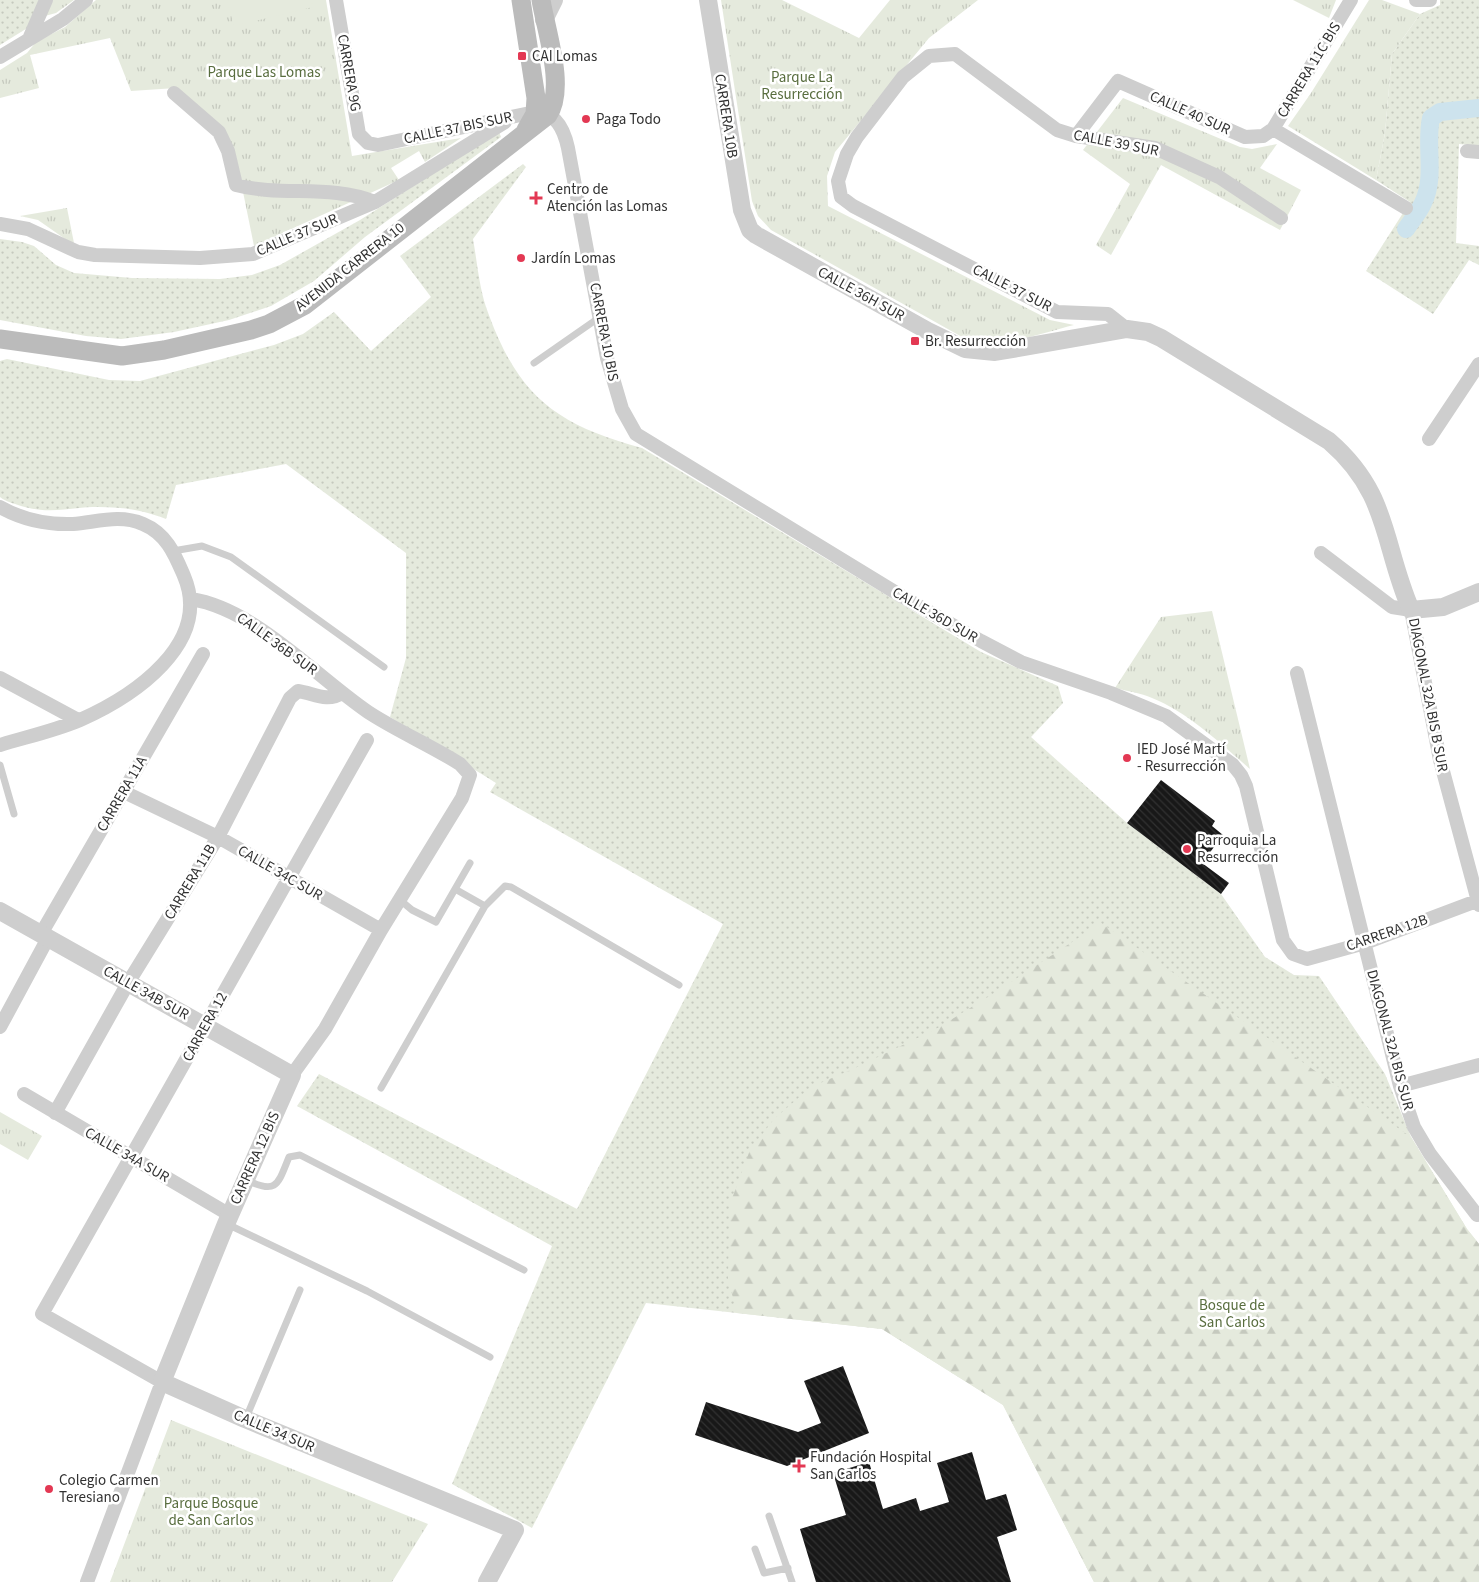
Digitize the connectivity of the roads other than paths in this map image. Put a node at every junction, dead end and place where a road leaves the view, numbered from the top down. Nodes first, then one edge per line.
1 (46, 0) edge
2 (86, 0) edge
3 (336, 0) edge
4 (521, 0) edge
5 (541, 0) edge
6 (554, 0) edge
7 (708, 0) edge
8 (1351, 0) edge
9 (1416, 0) edge
10 (1430, 0) edge
11 (544, 20) junction
12 (29, 39) junction
13 (0, 57) edge
14 (174, 93) dead end
15 (542, 113) junction
16 (520, 123) junction
17 (1268, 132) junction
18 (1076, 136) junction
19 (368, 143) joint
20 (838, 182) joint
21 (374, 202) junction
22 (1406, 208) dead end
23 (1282, 218) dead end
24 (0, 224) edge
25 (750, 230) joint
26 (600, 316) junction
27 (1127, 329) junction
28 (0, 339) edge
29 (534, 363) dead end
30 (1478, 370) edge
31 (636, 434) joint
32 (1429, 439) dead end
33 (1351, 463) joint
34 (0, 507) edge
35 (173, 551) junction
36 (1321, 553) dead end
37 (1479, 592) edge
38 (191, 599) junction
39 (1411, 610) junction
40 (203, 654) dead end
41 (384, 667) dead end
42 (1297, 673) dead end
43 (0, 678) edge
44 (342, 692) junction
45 (78, 720) junction
46 (368, 740) dead end
47 (0, 745) edge
48 (460, 764) joint
49 (0, 766) edge
50 (124, 792) junction
51 (14, 814) dead end
52 (218, 837) junction
53 (470, 863) dead end
54 (288, 879) junction
55 (455, 889) junction
56 (400, 900) junction
57 (1479, 902) edge
58 (485, 906) junction
59 (0, 911) edge
60 (381, 930) junction
61 (45, 936) junction
62 (1365, 942) junction
63 (1293, 954) joint
64 (128, 983) junction
65 (679, 986) dead end
66 (206, 1026) junction
67 (0, 1027) edge
68 (1479, 1066) edge
69 (292, 1075) junction
70 (1400, 1086) junction
71 (381, 1088) dead end
72 (24, 1094) dead end
73 (55, 1113) junction
74 (132, 1157) junction
75 (245, 1180) junction
76 (1477, 1215) dead end
77 (228, 1219) junction
78 (524, 1270) dead end
79 (300, 1290) dead end
80 (42, 1314) joint
81 (490, 1357) dead end
82 (162, 1382) junction
83 (245, 1419) junction
84 (769, 1516) dead end
85 (755, 1549) dead end
86 (788, 1568) junction
87 (87, 1582) edge
88 (487, 1582) edge
89 (792, 1582) edge

1 - 12 street
2 - 12 street
3 - 19 street, CARRERA 9G
4 - 15 main road, AVENIDA CARRERA 10
5 - 11 main road, AVENIDA CARRERA 10
6 - 11 street
7 - 25 street, CARRERA 10B
8 - 17 street, CARRERA 11C BIS
9 - 10 street
11 - 15 main road, AVENIDA CARRERA 10
12 - 13 street
14 - 21 street
15 - 16 main road, AVENIDA CARRERA 10
15 - 26 street, CARRERA 10 BIS
16 - 19 street, CALLE 37 BIS SUR
16 - 21 street, CALLE 37 SUR
16 - 28 main road, AVENIDA CARRERA 10
17 - 18 street, CALLE 40 SUR
17 - 22 street, CALLE 40 SUR
18 - 20 street, CALLE 39 SUR
18 - 23 street, CALLE 39 SUR
20 - 27 street, CALLE 37 SUR
21 - 24 street, CALLE 37 SUR
25 - 27 street, CALLE 36H SUR
26 - 29 lane
26 - 31 street, CARRERA 10 BIS
27 - 33 street, CALLE 37 SUR
30 - 32 street
31 - 63 street, CALLE 36D SUR
33 - 39 street, DIAGONAL 32A BIS B SUR
34 - 35 street
35 - 38 street
35 - 41 lane
36 - 39 street
37 - 39 street
38 - 44 street, CALLE 36B SUR
38 - 45 street
39 - 57 street, DIAGONAL 32A BIS B SUR
40 - 50 street, CARRERA 11A
42 - 62 street, DIAGONAL 32A BIS SUR
43 - 45 street
44 - 48 street, CALLE 36B SUR
44 - 52 street, CARRERA 11B
45 - 47 street
46 - 54 street, CARRERA 12
48 - 56 street, CARRERA 12 BIS
49 - 51 lane
50 - 52 street, CALLE 34C SUR
50 - 61 street, CARRERA 11A
52 - 54 street, CALLE 34C SUR
52 - 64 street, CARRERA 11B
53 - 55 lane
54 - 60 street, CALLE 34C SUR
54 - 66 street, CARRERA 12
55 - 56 lane
55 - 58 lane
56 - 60 street, CARRERA 12 BIS
57 - 62 street, CARRERA 12B
58 - 65 lane
58 - 71 lane
59 - 61 street, CALLE 34B SUR
60 - 69 street, CARRERA 12 BIS
61 - 64 street, CALLE 34B SUR
61 - 67 street, CARRERA 11A
62 - 63 street, CARRERA 12B
62 - 70 street, DIAGONAL 32A BIS SUR
64 - 66 street, CALLE 34B SUR
64 - 73 street, CARRERA 11B
66 - 69 street, CALLE 34B SUR
66 - 74 street, CARRERA 12
68 - 70 street
69 - 75 street, CARRERA 12 BIS
70 - 76 street, DIAGONAL 32A BIS SUR
72 - 73 street, CALLE 34A SUR
73 - 74 street, CALLE 34A SUR
74 - 77 street, CALLE 34A SUR
74 - 80 street, CARRERA 12
75 - 77 street, CARRERA 12 BIS
75 - 78 lane
77 - 81 lane
77 - 82 street, CARRERA 12 BIS
79 - 83 lane
80 - 82 street, CALLE 34 SUR
82 - 83 street, CALLE 34 SUR
82 - 87 street, CARRERA 12 BIS
83 - 88 street, CALLE 34 SUR
84 - 86 lane
85 - 86 lane
86 - 89 lane

